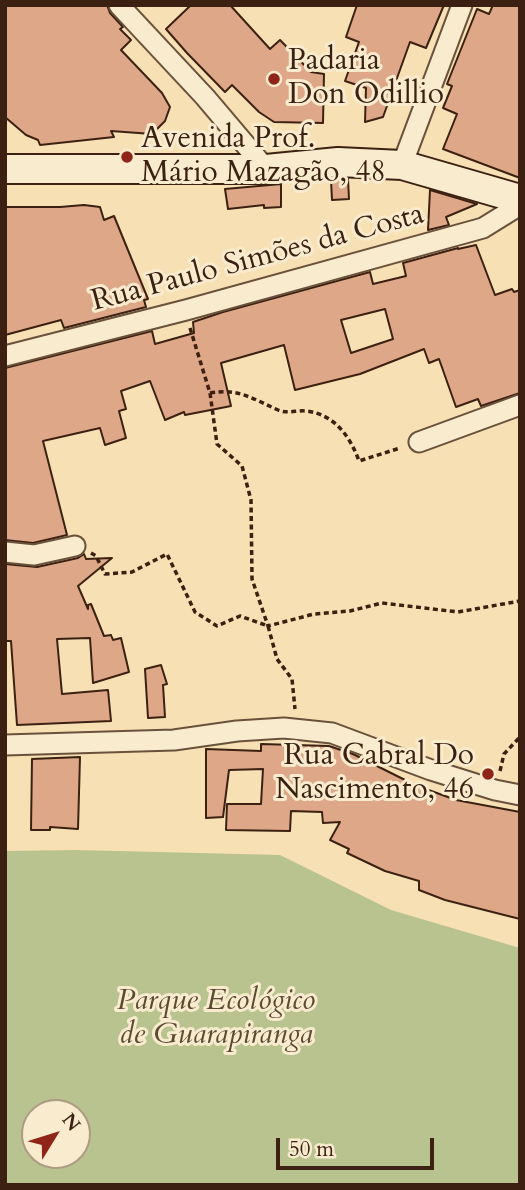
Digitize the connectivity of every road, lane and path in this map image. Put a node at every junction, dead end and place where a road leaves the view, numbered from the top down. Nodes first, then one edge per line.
1 (119, 5) edge
2 (462, 5) edge
3 (402, 165) junction
4 (6, 168) edge
5 (266, 169) junction
6 (520, 199) edge
7 (520, 205) edge
8 (186, 310) junction
9 (5, 356) edge
10 (210, 394) junction
11 (520, 405) edge
12 (419, 442) joint
13 (75, 545) joint
14 (5, 552) edge
15 (520, 601) edge
16 (268, 626) junction
17 (294, 729) junction
18 (520, 737) edge
19 (5, 745) edge
20 (495, 790) junction
21 (520, 795) edge

1 - 5 street
2 - 3 street
3 - 5 street
3 - 6 street
4 - 5 street
7 - 8 street, Rua Paulo Simões da Costa
8 - 9 street, Rua Paulo Simões da Costa
8 - 10 path
10 - 12 path
10 - 16 path
11 - 12 street
13 - 14 street
13 - 16 path
15 - 16 path
16 - 17 path
17 - 19 street
17 - 20 street
18 - 20 path
20 - 21 street

